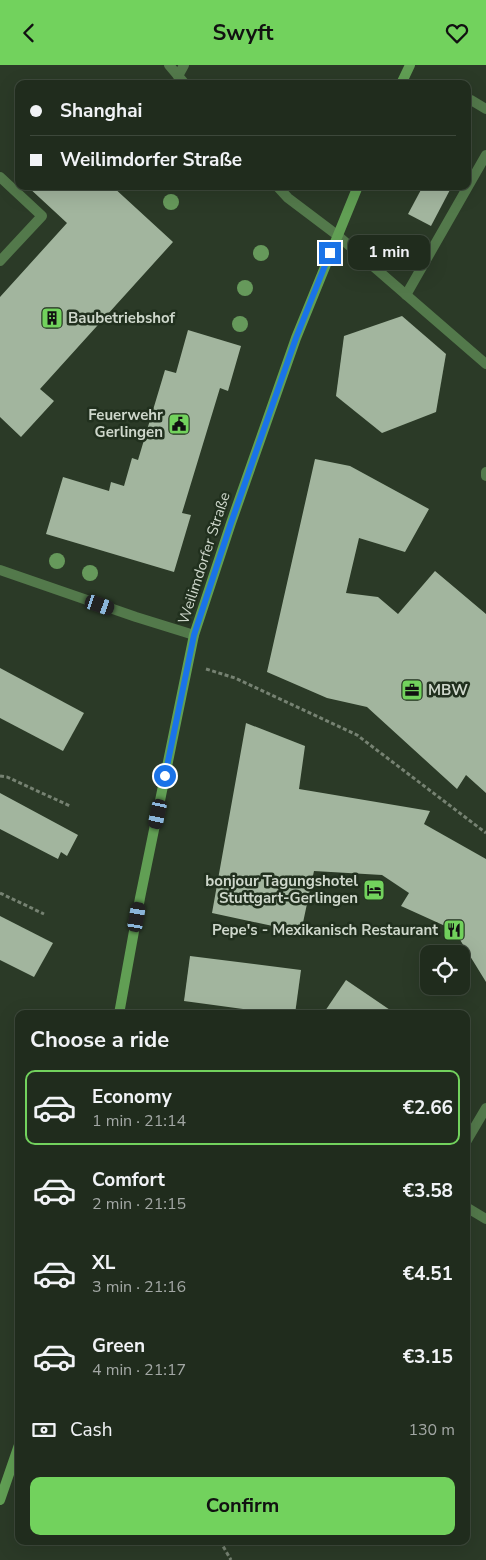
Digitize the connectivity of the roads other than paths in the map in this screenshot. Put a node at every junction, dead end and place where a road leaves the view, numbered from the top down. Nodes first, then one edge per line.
1 (168, 65) edge
2 (184, 65) edge
3 (410, 65) edge
4 (178, 76) junction
5 (182, 80) edge
6 (403, 80) edge
7 (471, 100) edge
8 (486, 109) edge
9 (486, 155) edge
10 (0, 177) edge
11 (471, 181) edge
12 (281, 190) edge
13 (356, 190) edge
14 (466, 190) edge
15 (337, 235) junction
16 (0, 261) edge
17 (406, 295) junction
18 (486, 364) edge
19 (486, 472) edge
20 (486, 476) edge
21 (0, 570) edge
22 (194, 635) junction
23 (120, 1010) edge
24 (486, 1108) edge
25 (470, 1135) edge
26 (470, 1209) edge
27 (486, 1219) edge
28 (15, 1457) edge
29 (0, 1500) edge

1 - 4 street
2 - 4 street
3 - 6 main road
4 - 5 street
7 - 8 street
9 - 11 street
10 - 16 street
12 - 15 street
13 - 15 main road, Weilimdorfer Straße
14 - 17 street
15 - 17 street
15 - 22 main road, Weilimdorfer Straße
17 - 18 street
19 - 20 street
21 - 22 street
22 - 23 main road, Weilimdorfer Straße
24 - 25 street
26 - 27 street
28 - 29 main road

